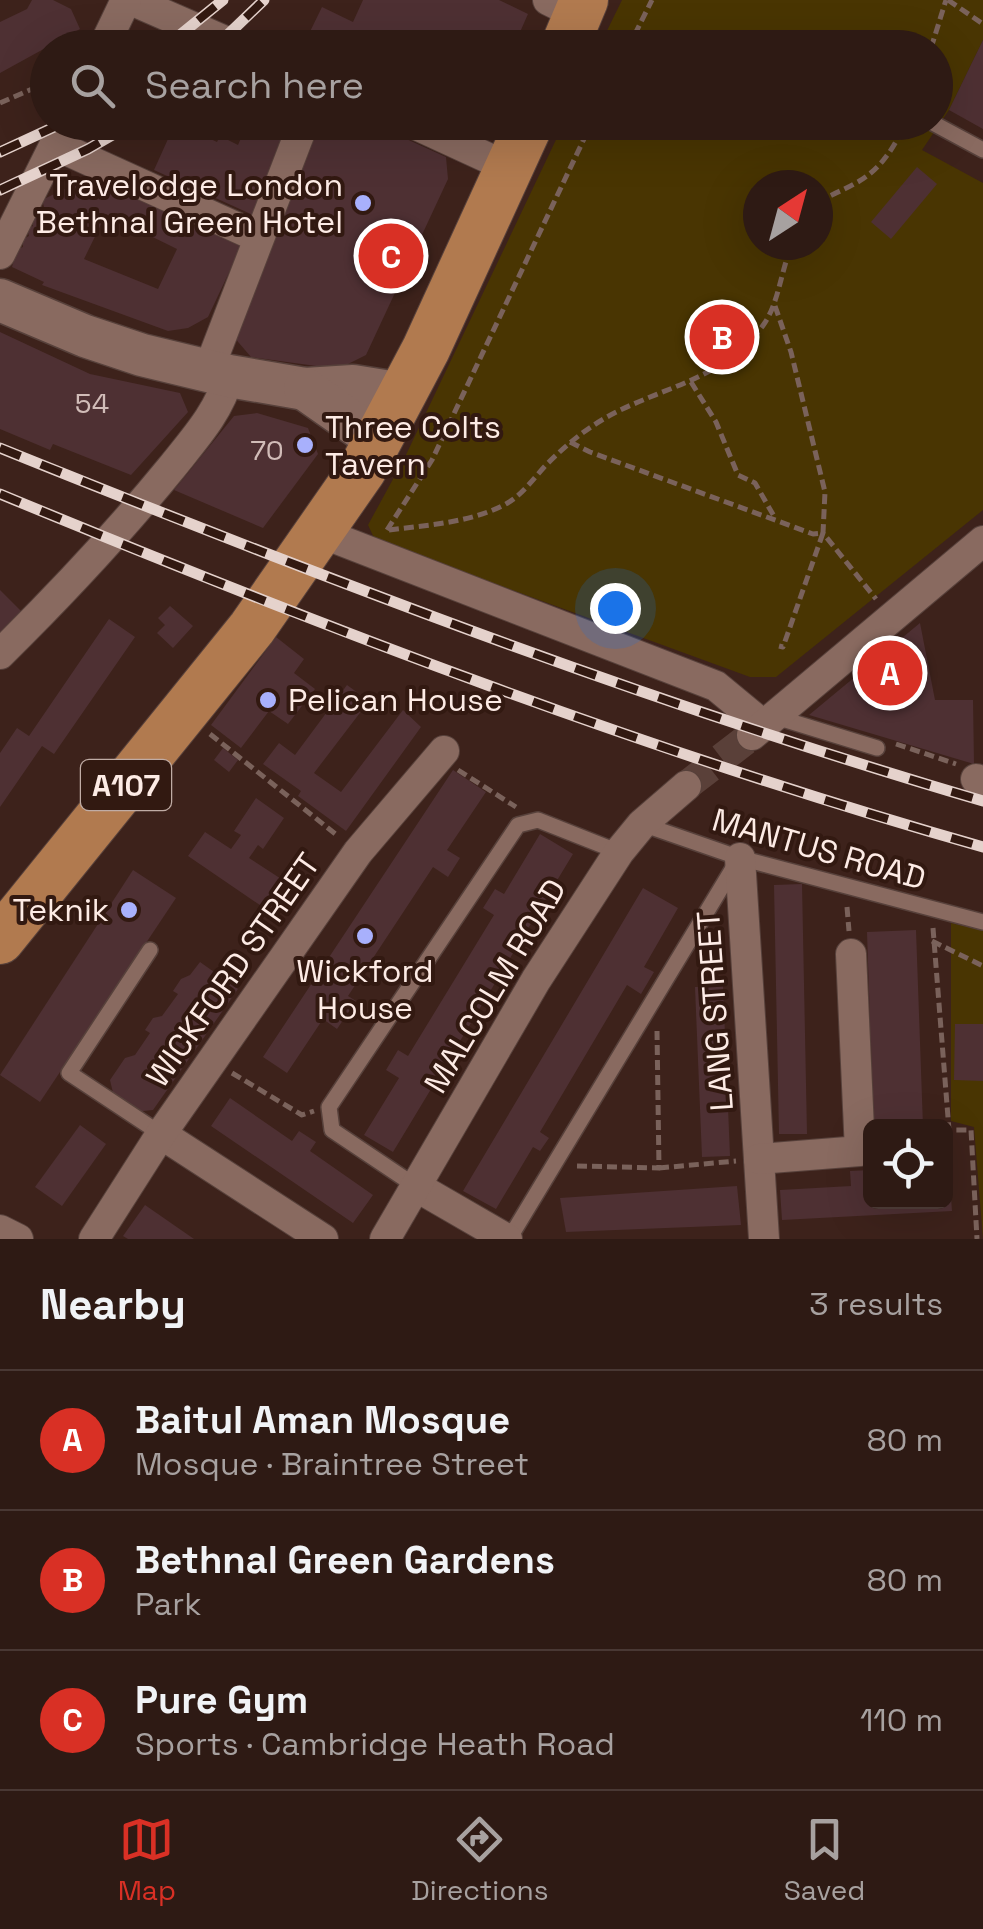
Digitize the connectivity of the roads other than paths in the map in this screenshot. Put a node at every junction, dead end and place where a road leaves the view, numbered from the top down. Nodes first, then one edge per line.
1 (128, 0) edge
2 (112, 30) edge
3 (199, 30) edge
4 (953, 134) edge
5 (57, 140) edge
6 (72, 140) edge
7 (297, 140) edge
8 (449, 140) edge
9 (522, 140) edge
10 (983, 150) edge
11 (510, 168) junction
12 (258, 237) junction
13 (0, 254) edge
14 (0, 300) edge
15 (218, 374) junction
16 (305, 388) junction
17 (403, 394) junction
18 (379, 441) junction
19 (319, 532) junction
20 (983, 541) edge
21 (0, 654) edge
22 (763, 725) junction
23 (877, 748) road end
24 (441, 754) road end
25 (686, 786) tunnel mouth
26 (642, 824) junction
27 (619, 852) junction
28 (740, 858) junction
29 (983, 922) edge
30 (0, 940) edge
31 (150, 950) dead end
32 (851, 954) road end
33 (161, 1134) junction
34 (759, 1160) junction
35 (417, 1187) junction
36 (0, 1230) edge
37 (18, 1239) edge
38 (94, 1239) edge
39 (323, 1239) edge
40 (385, 1239) edge
41 (508, 1239) edge
42 (764, 1239) edge

1 - 2 street
1 - 3 street
4 - 10 lane
5 - 13 street
6 - 12 street
7 - 12 street
8 - 11 street
9 - 11 main road, A107
11 - 17 main road, A107
12 - 15 street
14 - 15 main road
15 - 16 main road
15 - 21 street
16 - 17 main road
16 - 18 main road
17 - 18 main road, A107
18 - 19 main road, A107
19 - 22 street
19 - 30 main road, A107
20 - 22 street
22 - 23 lane
24 - 33 street, WICKFORD STREET
25 - 26 street, MALCOLM ROAD
26 - 27 street, MALCOLM ROAD
26 - 28 lane, MANTUS ROAD
27 - 35 street, MALCOLM ROAD
27 - 35 lane
28 - 29 lane, MANTUS ROAD
28 - 34 street, LANG STREET
28 - 41 lane
31 - 33 lane
32 - 34 street
33 - 38 street, WICKFORD STREET
33 - 39 street
34 - 42 street, LANG STREET
35 - 40 street, MALCOLM ROAD
35 - 41 street
36 - 37 street

